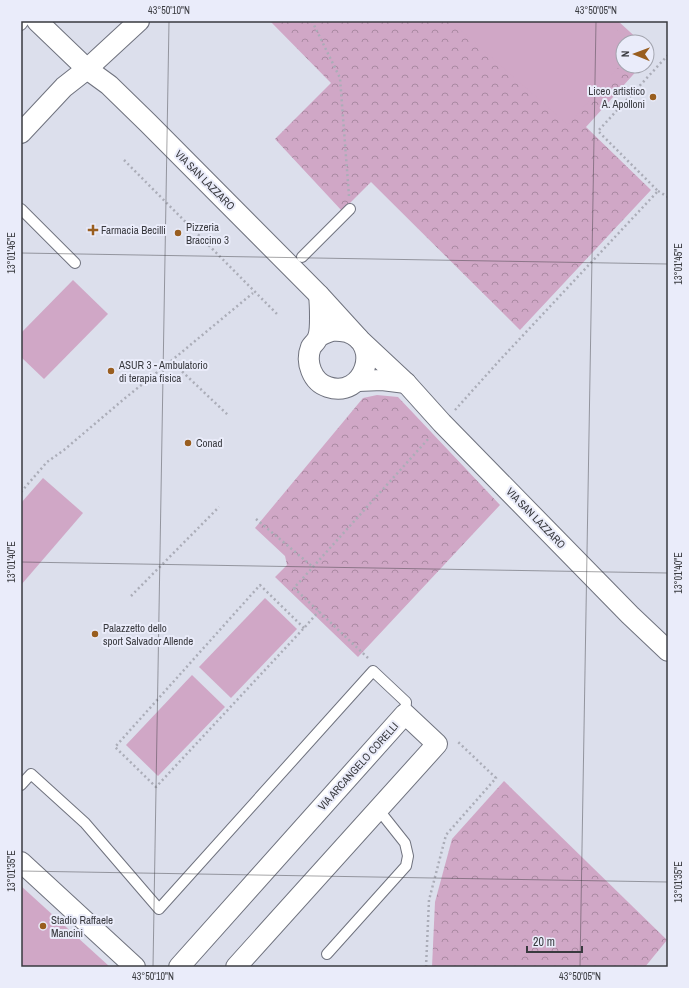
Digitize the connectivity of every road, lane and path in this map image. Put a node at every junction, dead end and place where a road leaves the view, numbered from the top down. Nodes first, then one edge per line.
1 (24, 21) edge
2 (37, 21) edge
3 (139, 21) edge
4 (312, 21) edge
5 (21, 25) edge
6 (60, 43) junction
7 (668, 55) edge
8 (87, 69) junction
9 (109, 85) junction
10 (64, 88) junction
11 (21, 133) edge
12 (124, 160) dead end
13 (658, 192) junction
14 (668, 197) edge
15 (21, 209) edge
16 (350, 209) joint
17 (302, 257) dead end
18 (75, 263) dead end
19 (253, 293) dead end
20 (319, 295) junction
21 (278, 315) dead end
22 (318, 338) junction
23 (360, 340) junction
24 (171, 361) junction
25 (358, 381) junction
26 (406, 383) junction
27 (228, 415) dead end
28 (448, 417) junction
29 (21, 492) edge
30 (219, 507) dead end
31 (256, 519) dead end
32 (313, 567) junction
33 (131, 596) dead end
34 (319, 611) junction
35 (304, 628) junction
36 (668, 651) edge
37 (373, 671) junction
38 (405, 714) junction
39 (436, 744) junction
40 (21, 785) edge
41 (378, 809) junction
42 (21, 862) edge
43 (327, 954) dead end
44 (135, 967) edge
45 (178, 967) edge
46 (236, 967) edge
47 (426, 967) edge

1 - 5 lane
2 - 6 street, VIA SAN LAZZARO
3 - 8 street
4 - 16 path
6 - 8 street, VIA SAN LAZZARO
6 - 10 street
7 - 13 path
8 - 9 street, VIA SAN LAZZARO
8 - 10 street
9 - 10 street
9 - 20 street, VIA SAN LAZZARO
10 - 11 street
12 - 21 path
13 - 14 path
13 - 28 path
15 - 18 lane
16 - 17 lane
19 - 24 path
20 - 22 street
20 - 23 street, VIA SAN LAZZARO
22 - 23 street, VIA SAN LAZZARO
22 - 25 street
23 - 25 street, VIA SAN LAZZARO
23 - 26 street, VIA SAN LAZZARO
24 - 27 path
24 - 29 path
25 - 26 street
26 - 28 street, VIA SAN LAZZARO
28 - 32 path
28 - 36 street, VIA SAN LAZZARO
30 - 33 path
31 - 32 path
32 - 34 path
34 - 35 path
34 - 37 path
35 - 35 path
37 - 38 lane
37 - 40 lane
38 - 39 street, VIA ARCANGELO CORELLI
38 - 45 street, VIA ARCANGELO CORELLI
39 - 41 street
39 - 47 path
41 - 43 lane
41 - 46 street
42 - 44 street

